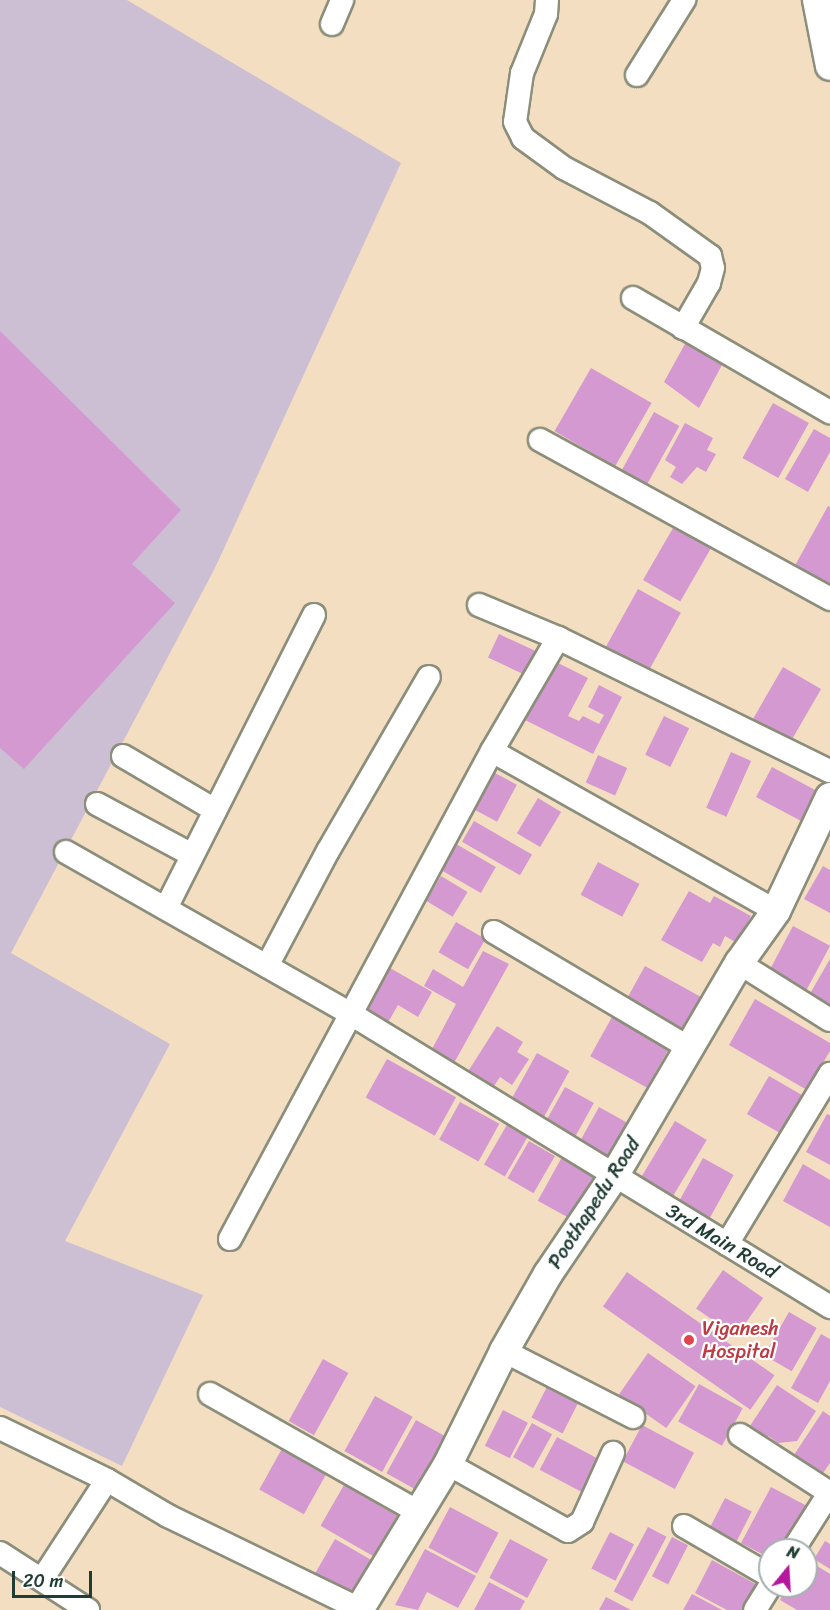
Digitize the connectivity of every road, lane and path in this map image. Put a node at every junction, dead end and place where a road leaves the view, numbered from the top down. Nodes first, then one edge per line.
1 (342, 0) edge
2 (547, 0) edge
3 (684, 0) edge
4 (815, 1) edge
5 (332, 24) dead end
6 (830, 66) edge
7 (637, 75) dead end
8 (633, 298) dead end
9 (683, 328) junction
10 (830, 412) edge
11 (540, 440) dead end
12 (830, 599) edge
13 (479, 605) dead end
14 (314, 615) dead end
15 (558, 638) junction
16 (429, 677) dead end
17 (492, 751) junction
18 (123, 756) dead end
19 (830, 771) edge
20 (830, 798) edge
21 (97, 804) dead end
22 (215, 810) junction
23 (66, 852) dead end
24 (192, 855) junction
25 (167, 906) junction
26 (776, 911) junction
27 (494, 932) dead end
28 (739, 963) junction
29 (267, 966) junction
30 (351, 1014) junction
31 (830, 1020) edge
32 (691, 1049) junction
33 (830, 1074) edge
34 (614, 1176) junction
35 (230, 1239) dead end
36 (727, 1244) junction
37 (830, 1307) edge
38 (504, 1351) junction
39 (210, 1394) dead end
40 (633, 1416) dead end
41 (0, 1428) edge
42 (740, 1436) dead end
43 (613, 1453) dead end
44 (448, 1464) junction
45 (107, 1480) junction
46 (830, 1493) edge
47 (420, 1513) junction
48 (684, 1526) dead end
49 (801, 1538) edge
50 (0, 1553) edge
51 (758, 1569) edge
52 (43, 1578) junction
53 (88, 1610) edge
54 (360, 1610) edge

1 - 5 street
2 - 9 street
3 - 7 street
4 - 6 street
8 - 9 street
9 - 10 street
11 - 12 street
13 - 15 street
14 - 22 street
15 - 17 street
15 - 19 street
16 - 29 street
17 - 26 street
17 - 30 street
18 - 22 street
20 - 26 street, Poothapedu Road
21 - 24 street
22 - 24 street
23 - 25 street, 3rd Main Road
24 - 25 street
25 - 29 street, 3rd Main Road
26 - 28 street, Poothapedu Road
27 - 32 street
28 - 31 street
28 - 32 street, Poothapedu Road
29 - 30 street, 3rd Main Road
30 - 34 street, 3rd Main Road
30 - 35 street
32 - 34 street, Poothapedu Road
33 - 36 street
34 - 36 street, 3rd Main Road
34 - 38 street, Poothapedu Road
36 - 37 street, 3rd Main Road
38 - 40 street
38 - 44 street, Poothapedu Road
39 - 47 street
41 - 45 street
42 - 46 street
43 - 44 street
44 - 47 street, Poothapedu Road
45 - 52 street
45 - 54 street
46 - 49 street
47 - 54 street, Poothapedu Road
48 - 51 street
50 - 52 street
52 - 53 street

